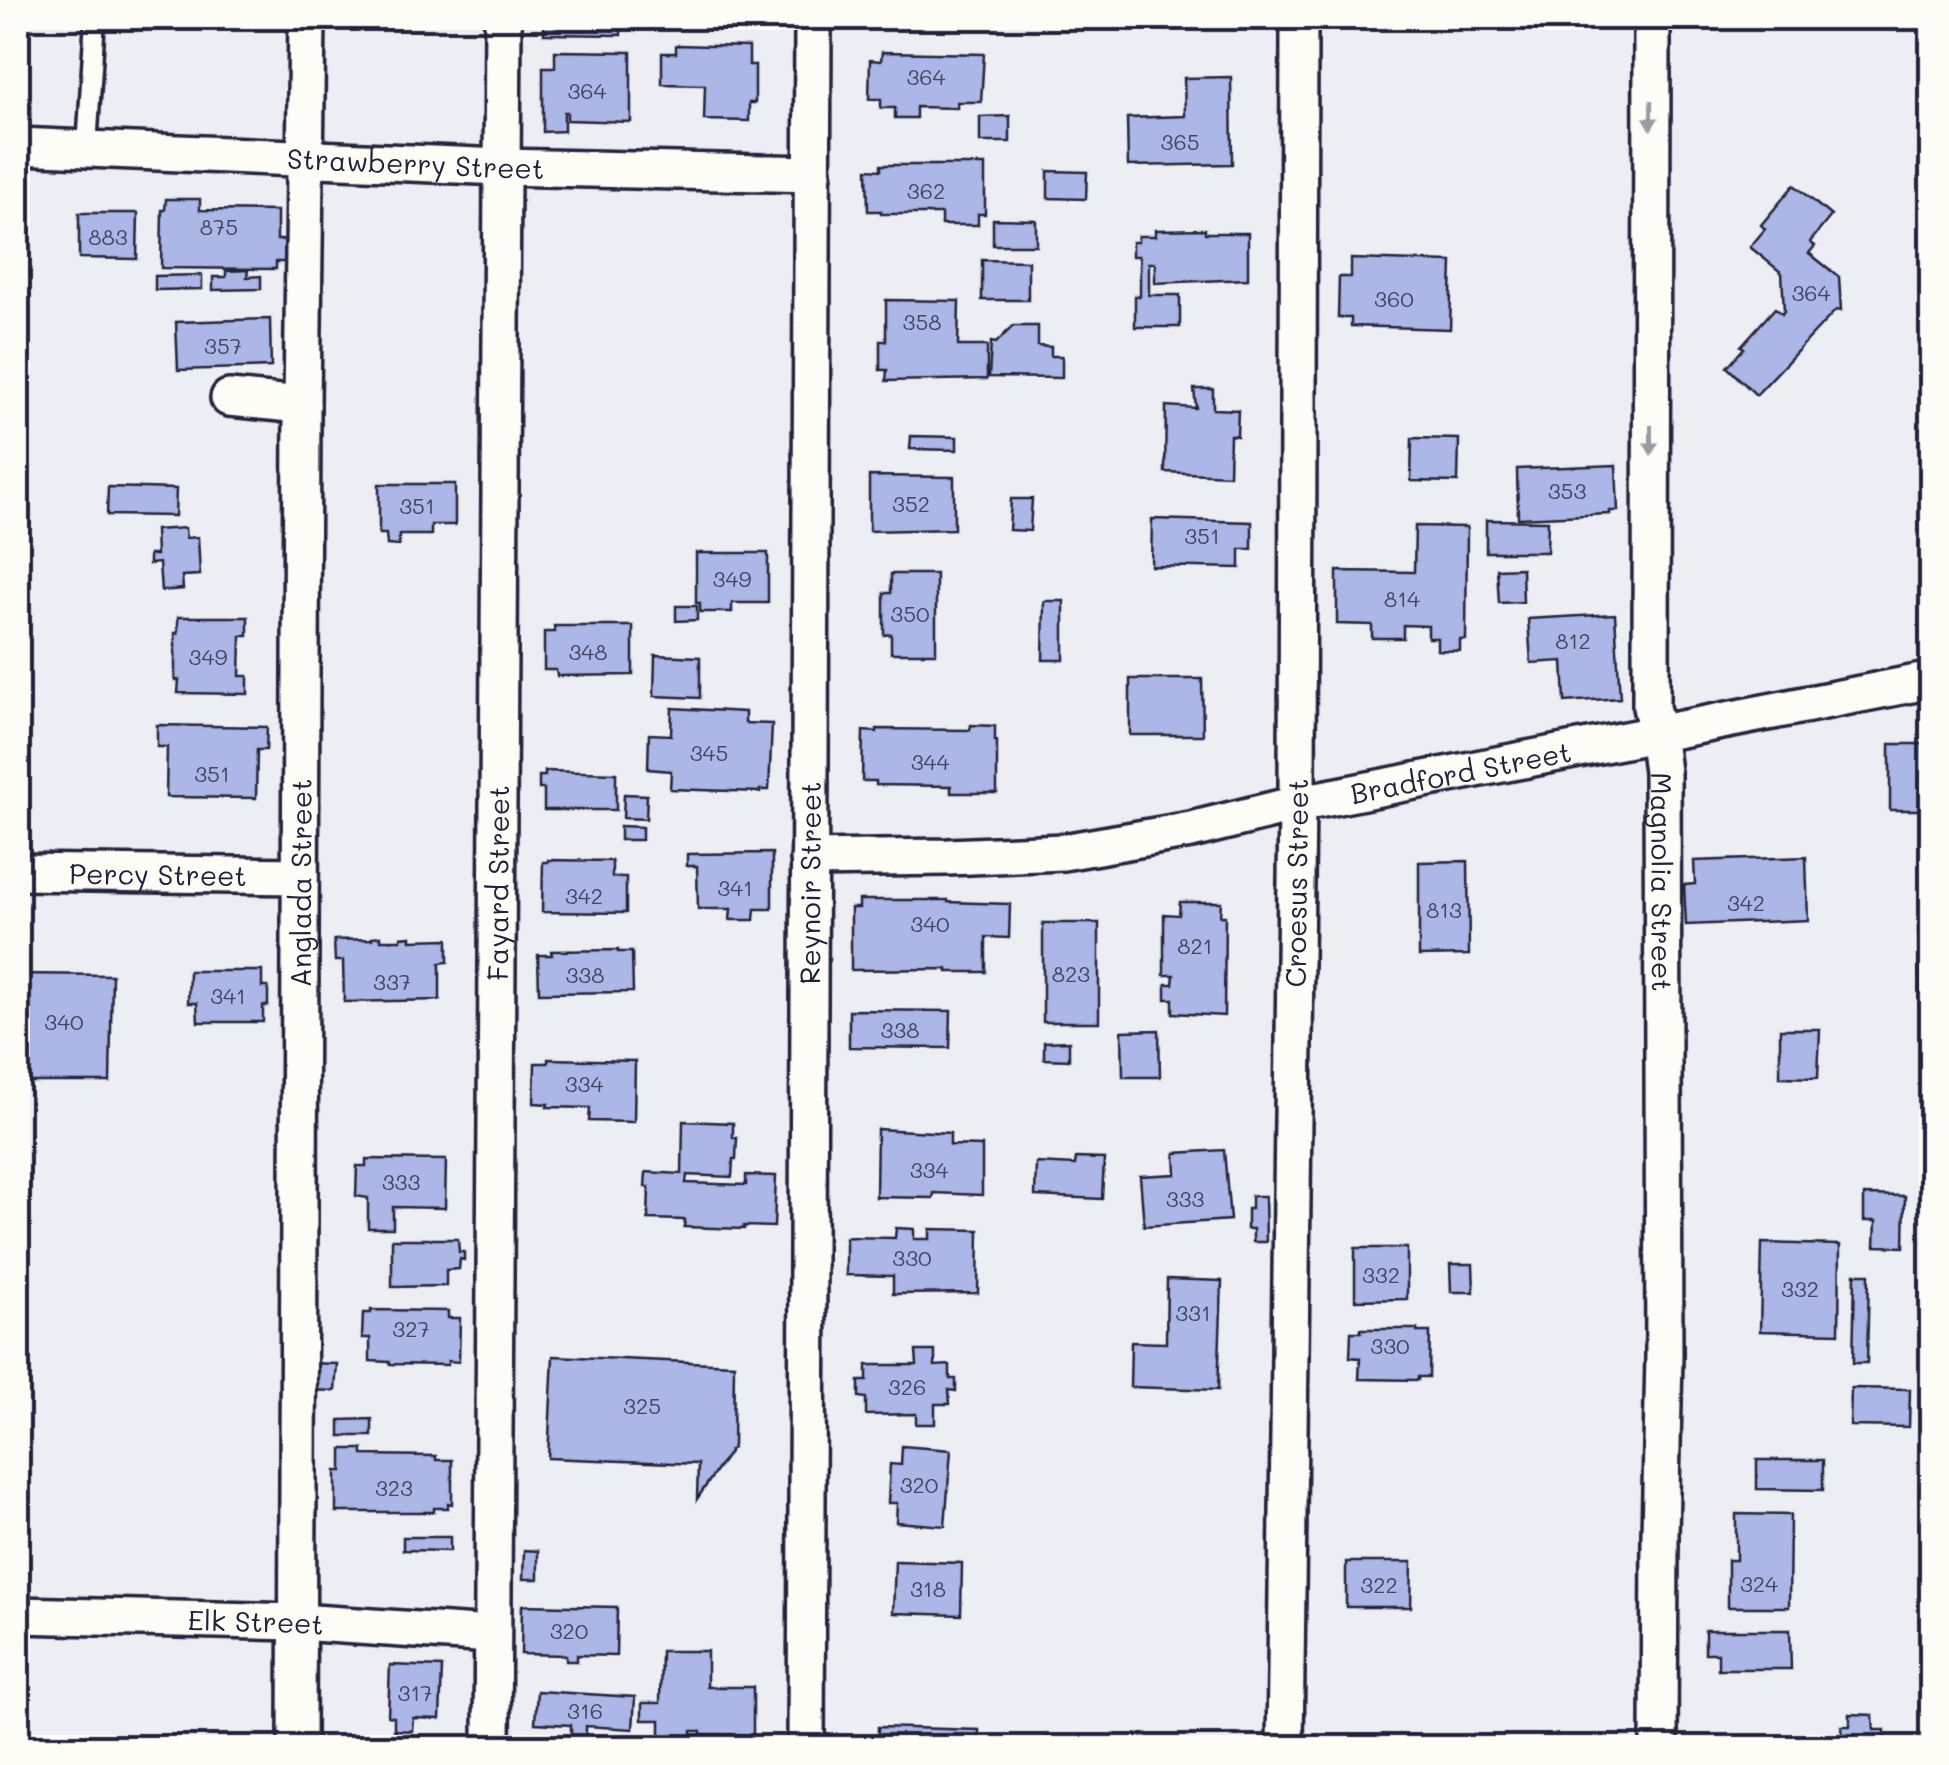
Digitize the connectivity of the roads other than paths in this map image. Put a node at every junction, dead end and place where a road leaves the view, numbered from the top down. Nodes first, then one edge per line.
1 (95, 18) edge
2 (307, 18) edge
3 (503, 18) edge
4 (814, 18) edge
5 (1299, 18) edge
6 (1652, 18) edge
7 (18, 146) edge
8 (87, 148) junction
9 (306, 159) junction
10 (502, 166) junction
11 (813, 174) junction
12 (229, 398) dead end
13 (302, 406) junction
14 (1932, 680) edge
15 (1657, 732) junction
16 (1297, 804) junction
17 (809, 859) junction
18 (18, 872) edge
19 (300, 876) junction
20 (18, 1615) edge
21 (298, 1622) junction
22 (492, 1635) junction
23 (297, 1748) edge
24 (492, 1748) edge
25 (806, 1748) edge
26 (1285, 1748) edge
27 (1659, 1748) edge

1 - 8 lane
2 - 9 street, Anglada Street
3 - 10 street, Fayard Street
4 - 11 street, Reynoir Street
5 - 16 street, Croesus Street
6 -> 15 street, Magnolia Street
7 - 8 street, Strawberry Street
8 - 9 street, Strawberry Street
9 - 10 street, Strawberry Street
9 - 13 street, Anglada Street
10 - 11 street, Strawberry Street
10 - 22 street, Fayard Street
11 - 17 street, Reynoir Street
12 - 13 street
13 - 19 street, Anglada Street
14 - 15 street, Bradford Street
15 - 16 street, Bradford Street
15 - 27 street, Magnolia Street
16 - 17 street, Bradford Street
16 - 26 street, Croesus Street
17 - 25 street, Reynoir Street
18 - 19 street, Percy Street
19 - 21 street, Anglada Street
20 - 21 street, Elk Street
21 - 22 street, Elk Street
21 - 23 street, Anglada Street
22 - 24 street, Fayard Street

